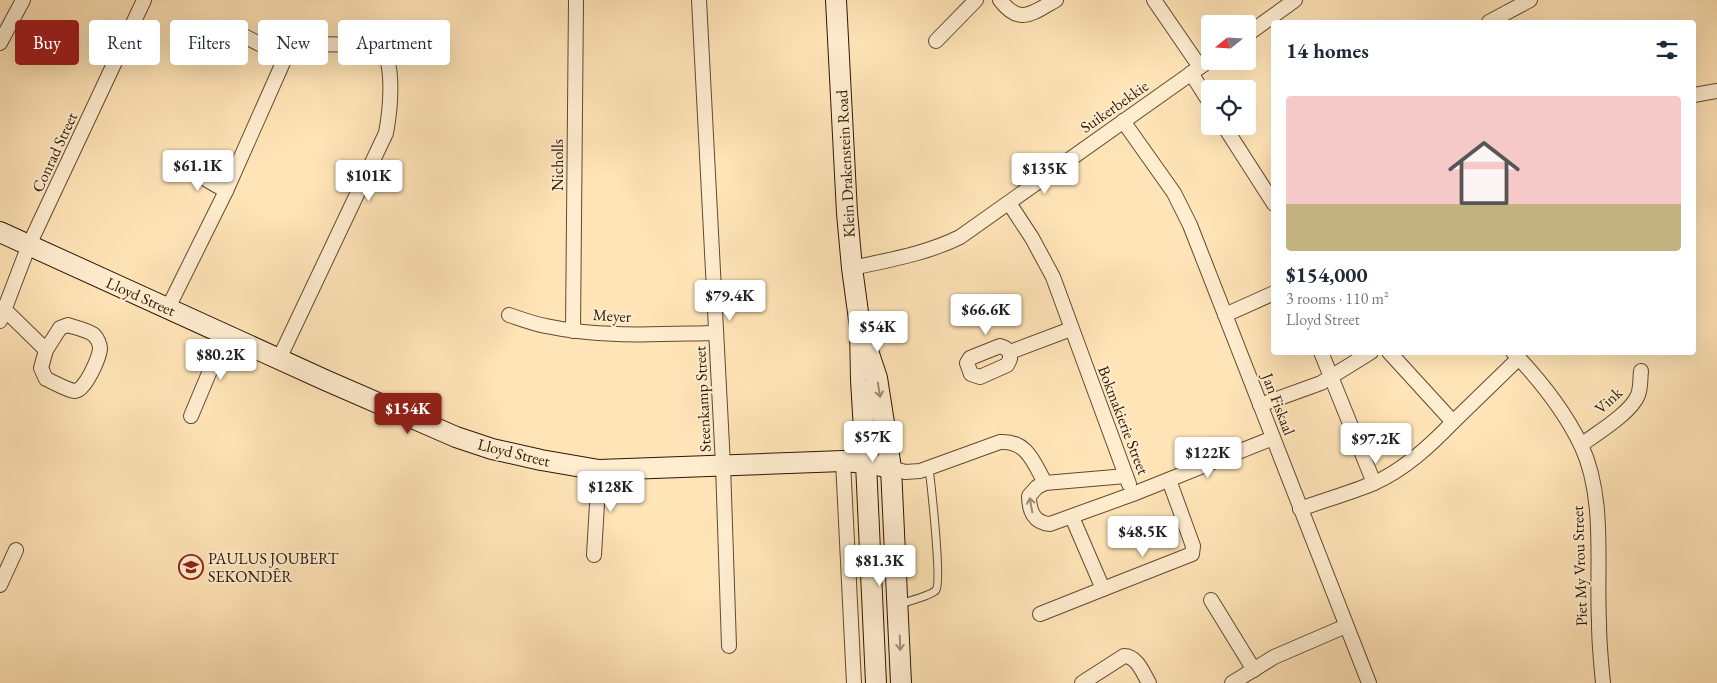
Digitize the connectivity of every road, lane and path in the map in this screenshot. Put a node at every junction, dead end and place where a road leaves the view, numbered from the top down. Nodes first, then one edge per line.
1 (144, 0) edge
2 (576, 0) edge
3 (699, 0) edge
4 (836, 0) edge
5 (976, 0) edge
6 (1000, 0) edge
7 (1056, 0) edge
8 (1154, 0) edge
9 (1295, 0) edge
10 (1530, 0) edge
11 (18, 2) edge
12 (1493, 20) edge
13 (1266, 21) junction
14 (1256, 28) edge
15 (1271, 28) edge
16 (936, 41) dead end
17 (0, 44) edge
18 (328, 44) edge
19 (282, 65) edge
20 (1200, 66) edge
21 (1204, 80) edge
22 (1717, 91) edge
23 (1696, 95) edge
24 (1123, 121) junction
25 (1230, 135) edge
26 (185, 167) dead end
27 (226, 191) junction
28 (1271, 199) edge
29 (1009, 203) junction
30 (0, 232) edge
31 (29, 245) junction
32 (852, 268) junction
33 (1271, 294) edge
34 (168, 308) junction
35 (2, 315) edge
36 (509, 315) dead end
37 (1225, 315) junction
38 (860, 327) junction
39 (1071, 329) junction
40 (573, 330) junction
41 (716, 333) junction
42 (225, 334) junction
43 (46, 350) junction
44 (1010, 352) dead end
45 (1322, 355) edge
46 (1366, 355) edge
47 (1392, 355) edge
48 (1516, 355) edge
49 (279, 359) junction
50 (1641, 371) dead end
51 (1331, 378) junction
52 (1260, 405) junction
53 (191, 416) dead end
54 (1453, 422) junction
55 (1273, 438) junction
56 (1581, 446) junction
57 (843, 461) junction
58 (866, 463) junction
59 (723, 465) junction
60 (891, 468) junction
61 (929, 468) junction
62 (599, 470) junction
63 (1126, 476) junction
64 (1169, 480) junction
65 (1045, 483) junction
66 (1374, 483) junction
67 (1133, 494) junction
68 (1300, 509) junction
69 (1072, 516) junction
70 (16, 550) dead end
71 (594, 555) dead end
72 (0, 585) edge
73 (1103, 589) junction
74 (1211, 600) dead end
75 (898, 605) junction
76 (1040, 614) dead end
77 (1346, 626) junction
78 (729, 646) dead end
79 (1254, 670) junction
80 (854, 683) edge
81 (876, 683) edge
82 (901, 683) edge
83 (1082, 683) edge
84 (1149, 683) edge
85 (1232, 683) edge
86 (1369, 683) edge
87 (1603, 683) edge

1 - 31 street, Conrad Street
2 - 40 street, Nicholls
3 - 41 street, Steenkamp Street
4 - 32 main road, Klein Drakenstein Road
5 - 16 street
6 - 7 street
8 - 20 street
9 - 13 street
10 - 12 street
11 - 17 street
13 - 14 street
13 - 15 street
18 - 49 street
19 - 27 street
20 - 21 street
20 - 24 street, Suikerbekkie
22 - 23 street
24 - 29 street, Suikerbekkie
24 - 37 street, Jan Fiskaal
25 - 28 street
26 - 27 street
27 - 34 street
29 - 32 street, Suikerbekkie
29 - 39 street, Bokmakierie Street
30 - 31 main road, Lloyd Street
31 - 34 main road, Lloyd Street
31 - 35 street, Conrad Street
32 - 38 main road, Klein Drakenstein Road
33 - 37 street
34 - 42 main road, Lloyd Street
35 - 43 street
36 - 40 street, Meyer
37 - 52 street, Jan Fiskaal
38 - 58 main road, Klein Drakenstein Road
38 -> 60 main road, Klein Drakenstein Road
39 - 44 street
39 - 63 street, Bokmakierie Street
40 - 41 street, Meyer
41 - 59 street, Steenkamp Street
42 - 49 main road, Lloyd Street
42 - 53 street
43 - 43 street
45 - 51 street
46 - 51 street
47 - 54 street
48 - 54 street
48 - 56 street, Piet My Vrou Street
49 - 62 main road, Lloyd Street
50 - 56 street, Vink
51 - 52 street
51 - 66 street
52 - 55 street, Jan Fiskaal
54 - 66 street
55 - 64 street, Bokmakierie Street
55 - 68 street, Jan Fiskaal
56 - 87 street, Piet My Vrou Street
57 - 58 main road, Lloyd Street
57 - 59 main road, Lloyd Street
57 - 80 street
58 - 60 main road, Lloyd Street
58 - 81 main road, Klein Drakenstein Road
59 - 62 main road, Lloyd Street
59 - 78 street, Steenkamp Street
60 - 61 street
60 - 75 main road, Klein Drakenstein Road
61 - 65 street
61 - 75 lane
62 - 71 street
63 - 65 street
63 - 67 street, Bokmakierie Street
64 - 67 street, Bokmakierie Street
64 - 73 street
69 -> 65 street
66 - 68 street
67 - 69 street
68 - 77 street, Jan Fiskaal
69 - 73 street
70 - 72 street
73 - 76 street
74 - 79 street
75 -> 82 main road, Klein Drakenstein Road
77 - 79 street
77 - 86 street, Jan Fiskaal
79 - 85 street
83 - 84 street

